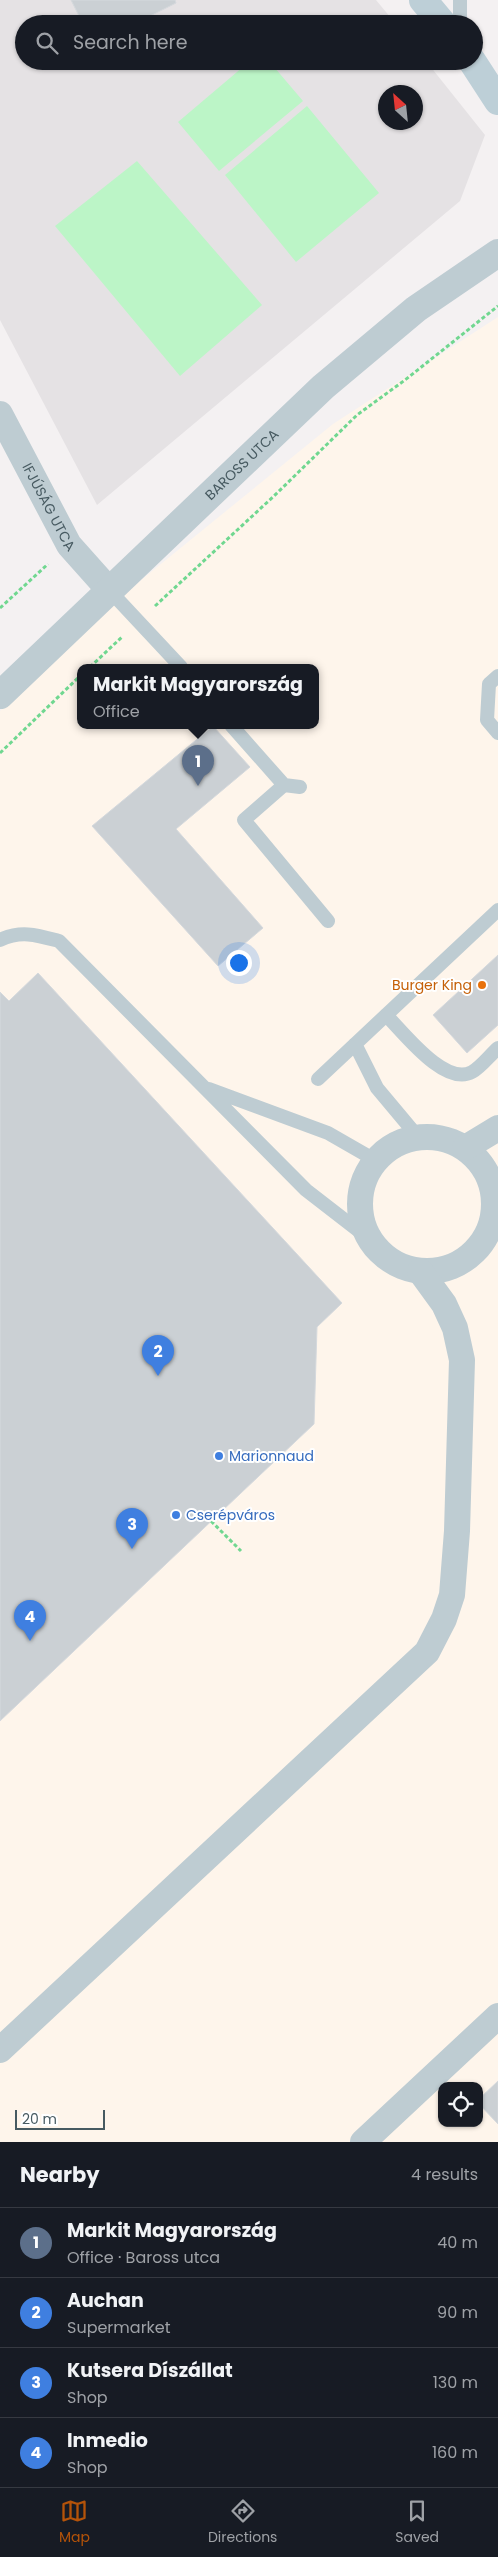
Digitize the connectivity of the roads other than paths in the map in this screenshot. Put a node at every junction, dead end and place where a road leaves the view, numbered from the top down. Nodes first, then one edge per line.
1 (424, 0) edge
2 (460, 0) edge
3 (436, 15) edge
4 (460, 15) edge
5 (483, 62) edge
6 (478, 70) edge
7 (498, 74) edge
8 (498, 101) edge
9 (498, 253) edge
10 (0, 414) edge
11 (110, 591) junction
12 (178, 664) edge
13 (498, 676) edge
14 (0, 695) edge
15 (235, 729) edge
16 (498, 733) edge
17 (284, 785) junction
18 (300, 787) dead end
19 (498, 910) edge
20 (328, 920) dead end
21 (0, 940) edge
22 (386, 1015) junction
23 (355, 1044) junction
24 (498, 1048) edge
25 (318, 1079) dead end
26 (203, 1087) junction
27 (498, 1128) edge
28 (418, 1137) junction
29 (465, 1148) junction
30 (375, 1160) junction
31 (496, 1203) edge
32 (368, 1238) junction
33 (420, 1271) junction
34 (498, 2016) edge
35 (0, 2050) edge
36 (364, 2142) edge

1 - 3 main road
2 - 4 lane
5 - 7 main road
6 - 8 main road
9 - 11 street, BAROSS UTCA
10 - 11 street, IFJÚSÁG UTCA
11 - 12 lane
11 - 14 street, BAROSS UTCA
13 - 16 lane
15 - 17 lane
17 - 18 lane
17 - 20 lane
19 - 22 lane
21 - 26 lane
22 - 23 lane
22 - 24 lane
23 - 25 lane
23 - 28 lane
26 - 30 lane
26 - 32 lane
27 - 29 street
28 - 29 street
28 - 30 street
29 - 31 street
30 - 32 street
31 - 33 street
32 - 33 street
33 - 35 street
34 - 36 street

